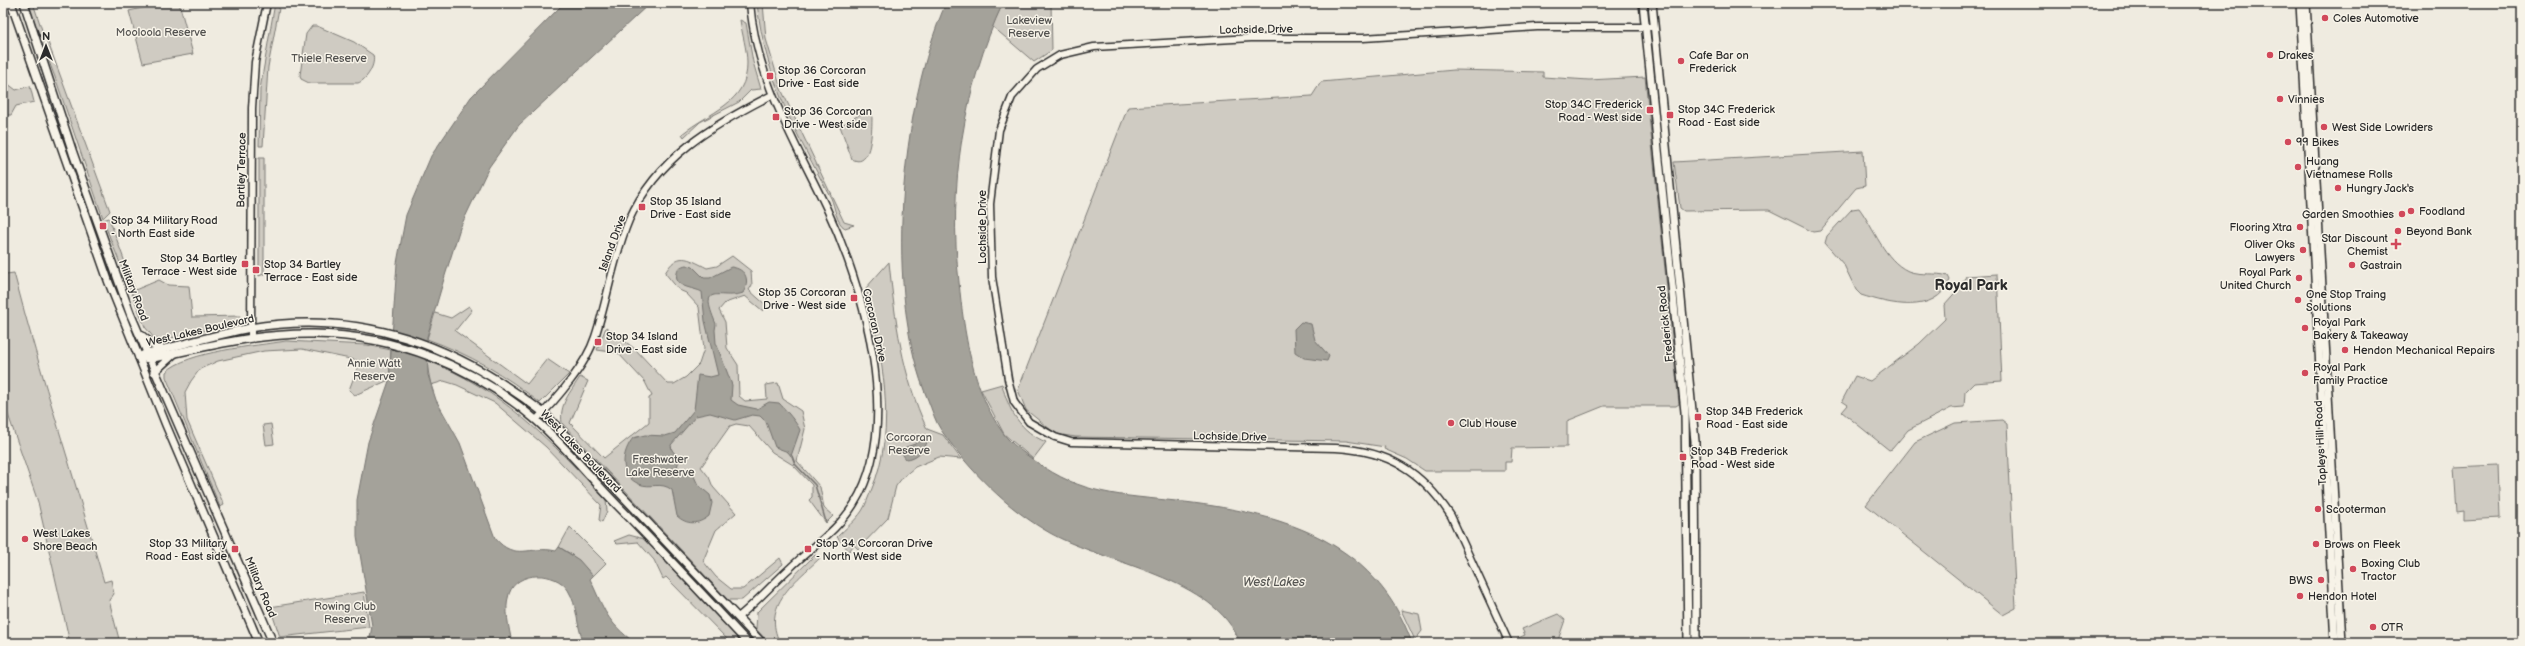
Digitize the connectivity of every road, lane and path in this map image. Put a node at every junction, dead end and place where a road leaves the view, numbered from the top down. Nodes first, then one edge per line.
1 (11, 3) edge
2 (24, 3) edge
3 (267, 3) edge
4 (750, 3) edge
5 (1643, 3) edge
6 (1652, 3) edge
7 (2300, 3) edge
8 (2306, 3) edge
9 (1646, 27) junction
10 (1654, 27) junction
11 (772, 95) junction
12 (250, 328) junction
13 (139, 332) junction
14 (251, 338) junction
15 (162, 349) junction
16 (176, 353) junction
17 (148, 356) junction
18 (139, 357) junction
19 (154, 372) junction
20 (544, 413) junction
21 (536, 420) junction
22 (633, 507) junction
23 (624, 512) junction
24 (630, 518) junction
25 (681, 556) junction
26 (696, 587) junction
27 (252, 593) junction
28 (240, 598) junction
29 (738, 617) junction
30 (730, 624) junction
31 (259, 643) edge
32 (273, 643) edge
33 (748, 643) edge
34 (762, 643) edge
35 (1509, 643) edge
36 (1688, 643) edge
37 (1696, 643) edge
38 (2334, 643) edge
39 (2342, 643) edge

1 - 18 main road, Military Road
2 - 13 main road, Military Road
3 - 12 street, Bartley Terrace
4 - 11 street, Corcoran Drive
5 - 9 main road, Frederick Road
6 - 10 main road, Frederick Road
7 - 38 main road, Tapleys Hill Road
8 - 39 main road, Tapleys Hill Road
9 - 10 street, Lochside Drive
9 - 35 street, Lochside Drive
9 - 36 main road, Frederick Road
10 - 37 main road, Frederick Road
11 - 20 street, Island Drive
11 - 29 street, Corcoran Drive
12 - 14 street, Bartley Terrace
12 - 15 main road, West Lakes Boulevard
12 - 20 main road, West Lakes Boulevard
13 - 15 main road
13 - 17 main road, Military Road
14 - 16 main road, West Lakes Boulevard
14 - 21 main road, West Lakes Boulevard
15 - 17 main road, West Lakes Boulevard
16 - 17 main road, West Lakes Boulevard
16 - 19 main road
17 - 18 main road, West Lakes Boulevard
17 - 19 main road, Military Road
18 - 28 main road, Military Road
19 - 27 main road, Military Road
20 - 21 street, Island Drive
20 - 22 main road, West Lakes Boulevard
21 - 23 main road, West Lakes Boulevard
22 - 23 main road
22 - 24 main road
22 - 25 main road, West Lakes Boulevard
23 - 24 main road, West Lakes Boulevard
24 - 26 main road, West Lakes Boulevard
25 - 26 main road
25 - 29 main road, West Lakes Boulevard
26 - 30 main road, West Lakes Boulevard
27 - 28 main road
27 - 32 main road, Military Road
28 - 31 main road, Military Road
29 - 30 main road
29 - 34 main road, West Lakes Boulevard
30 - 33 main road, West Lakes Boulevard

